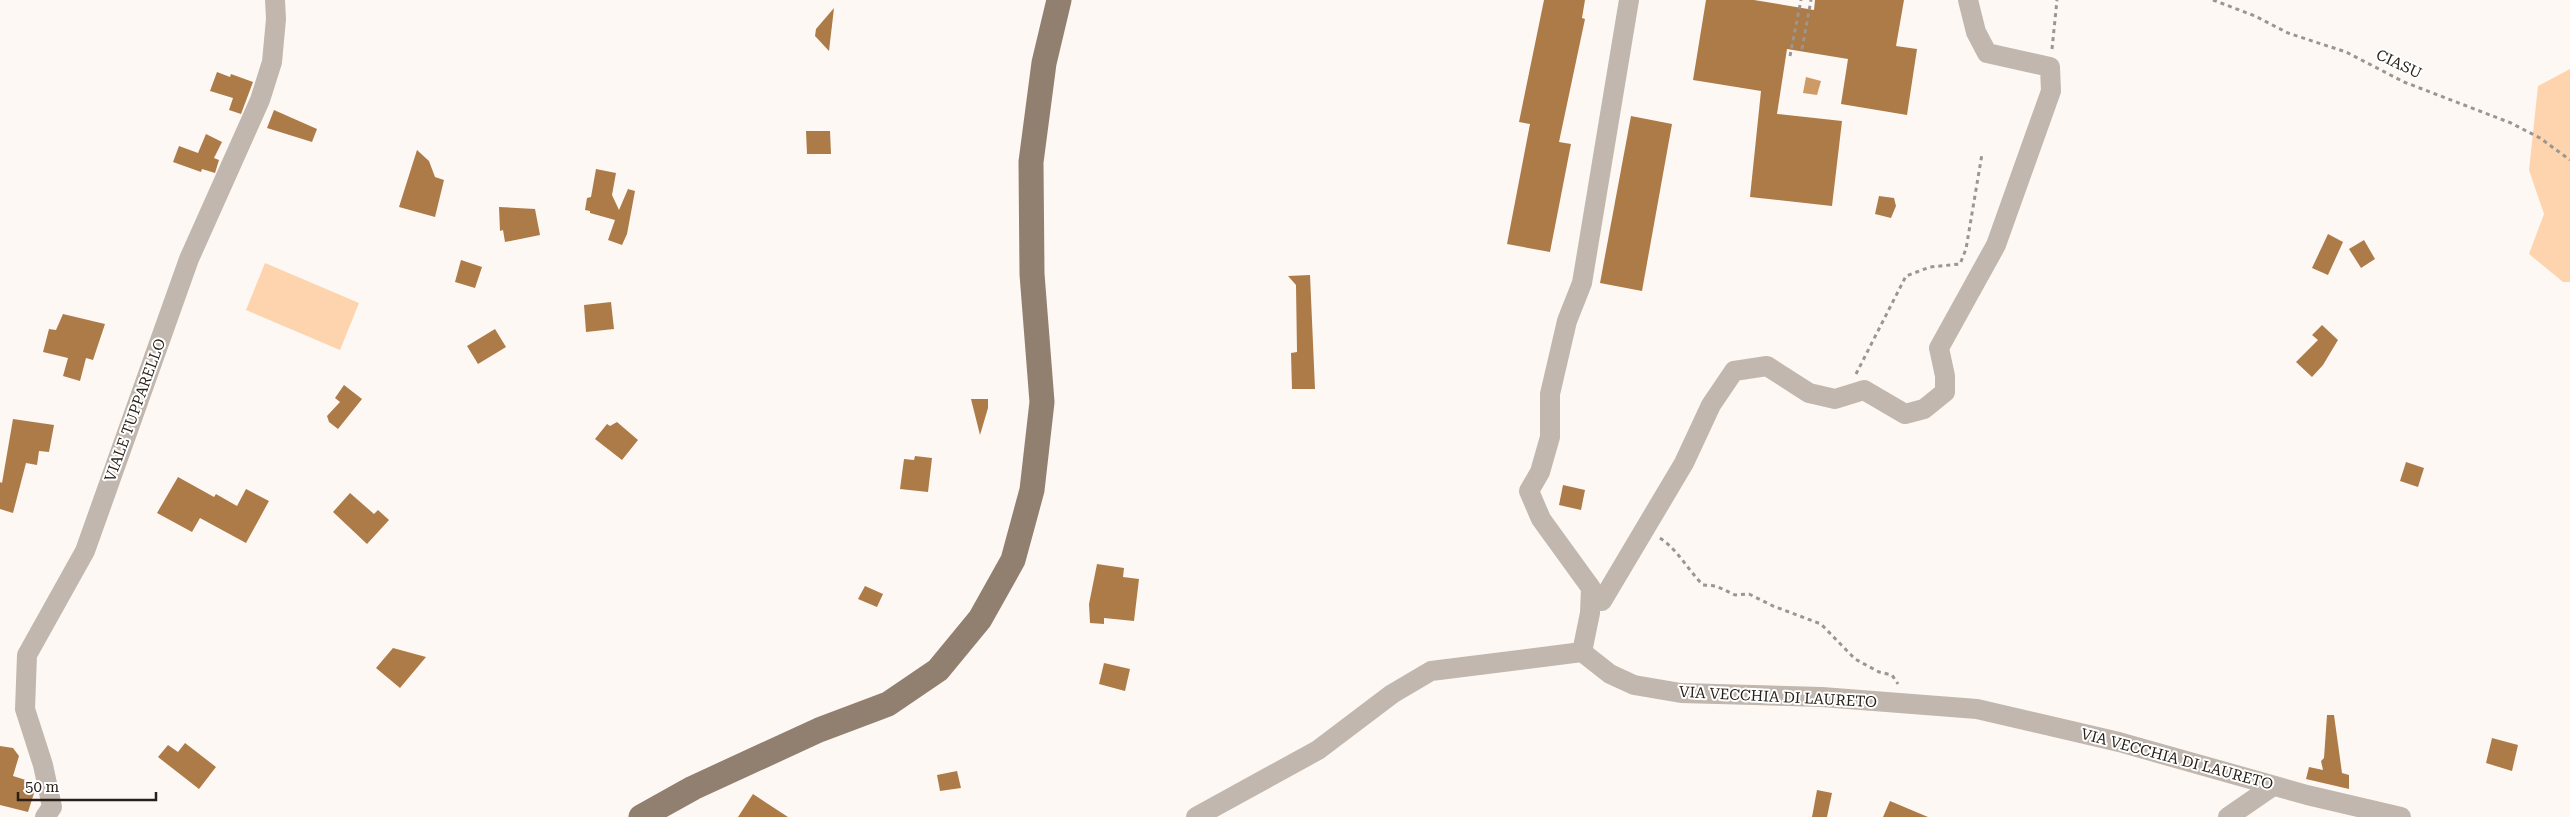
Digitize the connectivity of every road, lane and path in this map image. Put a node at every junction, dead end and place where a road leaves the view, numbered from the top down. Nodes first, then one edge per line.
1 (275, 0) edge
2 (1059, 0) edge
3 (1071, 0) edge
4 (1629, 0) edge
5 (1801, 0) edge
6 (1811, 0) edge
7 (1968, 0) edge
8 (2057, 0) edge
9 (2213, 0) edge
10 (1802, 49) dead end
11 (1790, 56) dead end
12 (2050, 67) junction
13 (1040, 111) junction
14 (1982, 154) dead end
15 (2570, 160) edge
16 (1835, 399) junction
17 (1645, 528) junction
18 (1590, 598) junction
19 (1582, 652) junction
20 (1896, 703) junction
21 (2273, 786) junction
22 (45, 817) edge
23 (641, 817) edge
24 (1196, 817) edge
25 (2228, 817) edge
26 (2401, 817) edge

1 - 22 street, VIALE TUPPARELLO
2 - 13 main road
3 - 13 main road
4 - 18 street
5 - 11 path
6 - 10 path
7 - 12 street
8 - 12 path
9 - 15 path, CIASU
12 - 16 street
13 - 23 main road
14 - 16 path
16 - 17 street
17 - 18 street
17 - 20 path
18 - 19 street
19 - 20 street, VIA VECCHIA DI LAURETO
19 - 24 street
20 - 21 street, VIA VECCHIA DI LAURETO
21 - 25 street
21 - 26 street, VIA VECCHIA DI LAURETO

